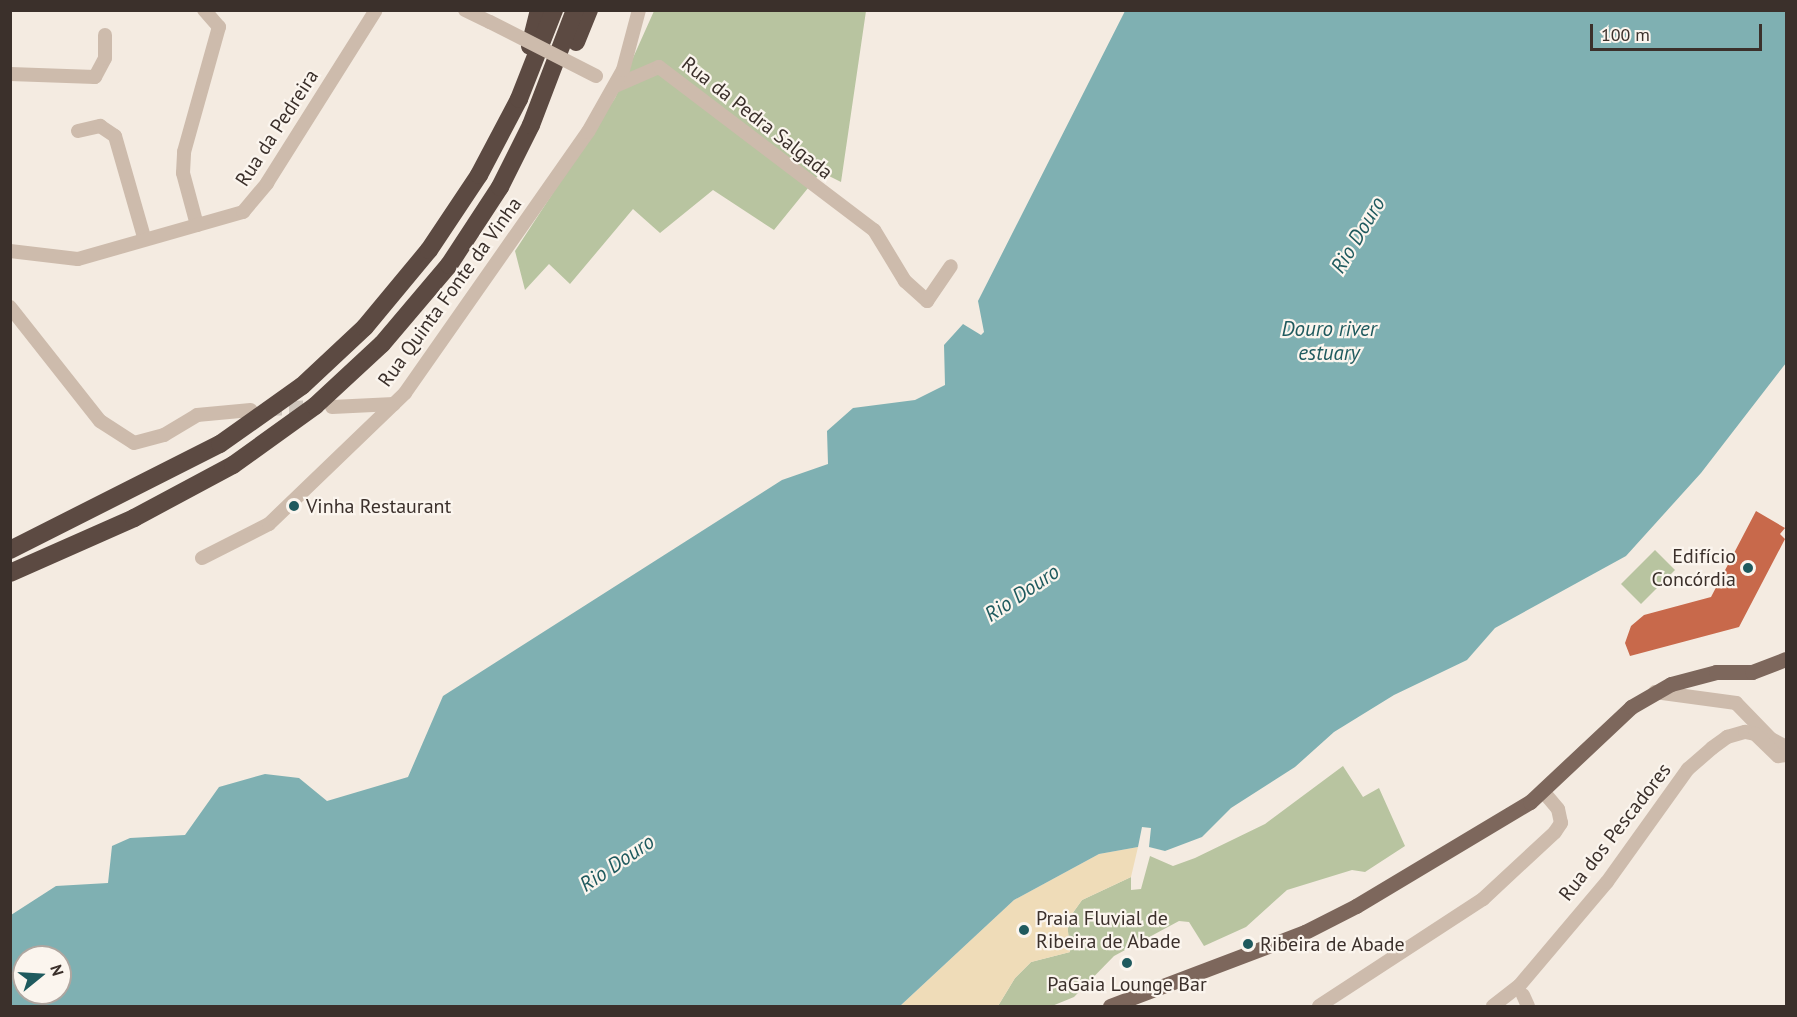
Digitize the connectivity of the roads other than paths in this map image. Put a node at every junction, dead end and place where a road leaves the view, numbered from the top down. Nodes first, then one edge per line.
1 (204, 10) edge
2 (376, 10) edge
3 (465, 10) edge
4 (539, 10) edge
5 (554, 10) edge
6 (575, 10) edge
7 (589, 10) edge
8 (639, 10) edge
9 (105, 35) dead end
10 (10, 74) edge
11 (615, 86) junction
12 (509, 117) junction
13 (531, 125) junction
14 (78, 131) dead end
15 (197, 225) junction
16 (144, 237) junction
17 (10, 251) edge
18 (951, 266) dead end
19 (10, 307) edge
20 (394, 404) junction
21 (332, 407) tunnel mouth
22 (251, 410) tunnel mouth
23 (10, 550) edge
24 (202, 558) dead end
25 (10, 573) edge
26 (1786, 660) edge
27 (1656, 692) junction
28 (1786, 747) edge
29 (1786, 755) edge
30 (1543, 791) junction
31 (1110, 1006) edge
32 (1319, 1006) edge
33 (1493, 1006) edge

1 - 15 street
2 - 15 street, Rua da Pedreira
3 - 11 street, bridge
4 - 12 highway
5 - 12 highway
6 - 13 highway
7 - 13 highway
8 - 11 street, Rua Quinta Fonte da Vinha
9 - 10 street
11 - 18 street, Rua da Pedra Salgada
11 - 20 street, Rua Quinta Fonte da Vinha
12 - 23 highway
13 - 25 highway
14 - 16 street
15 - 16 street, Rua da Pedreira
16 - 17 street, Rua da Pedreira
19 - 22 street
20 - 21 street
20 - 24 street, Rua Quinta Fonte da Vinha
26 - 27 main road
27 - 28 street
27 - 30 main road
29 - 33 street, Rua dos Pescadores
30 - 31 main road
30 - 32 street

